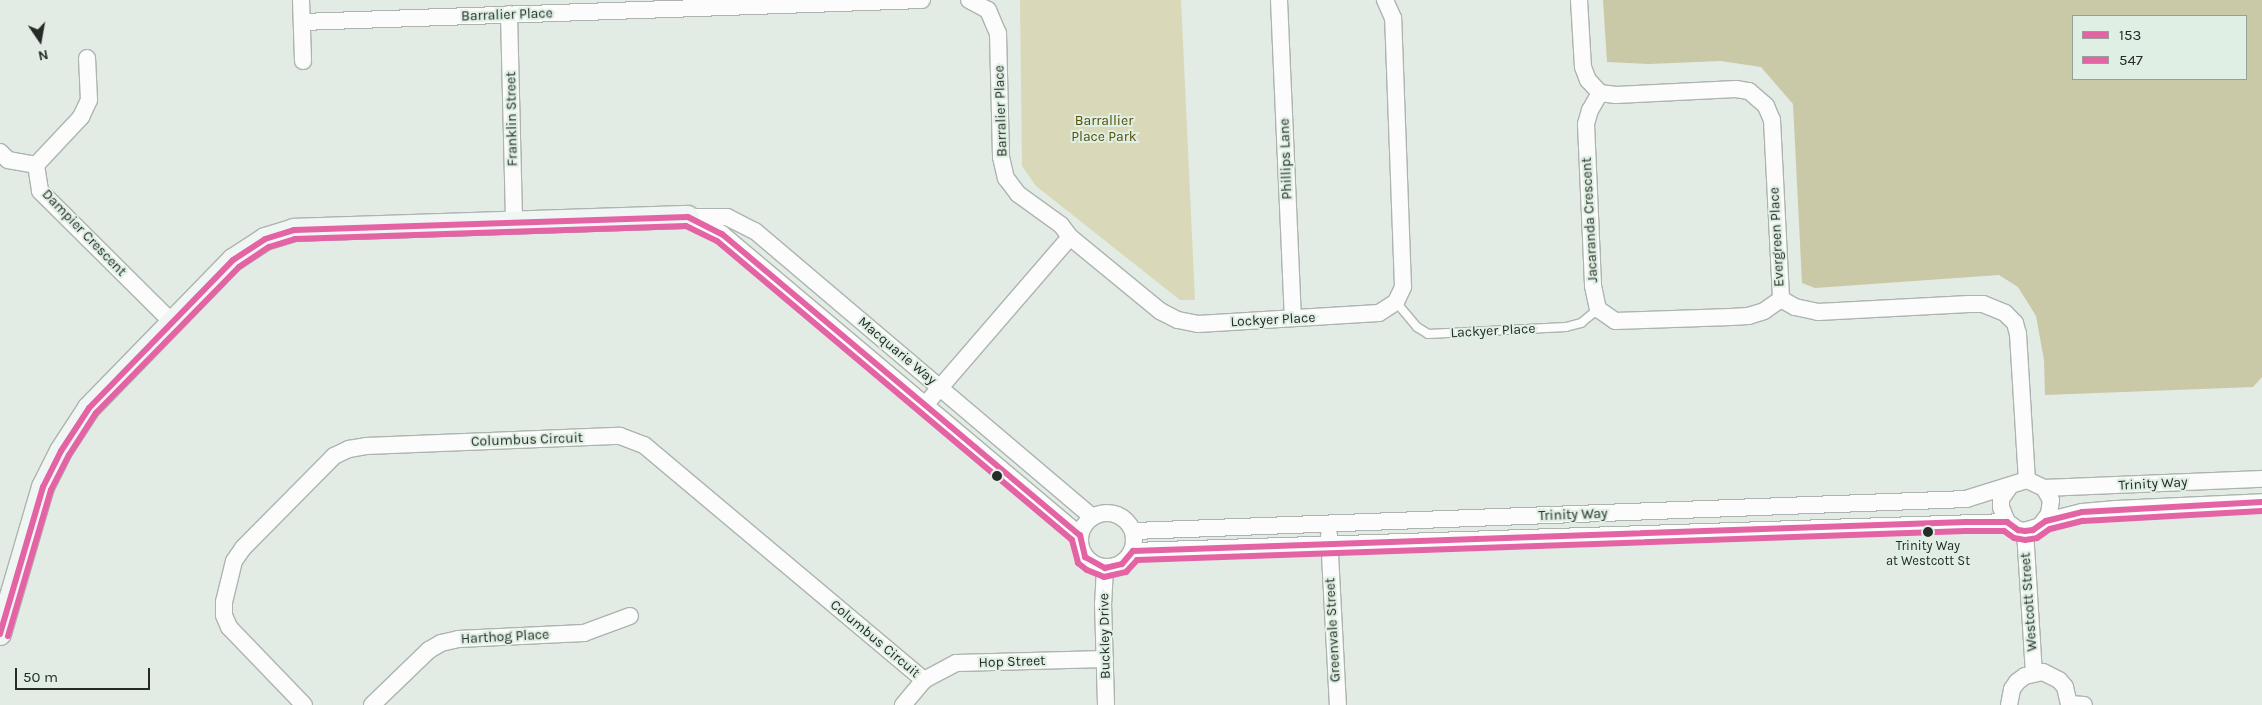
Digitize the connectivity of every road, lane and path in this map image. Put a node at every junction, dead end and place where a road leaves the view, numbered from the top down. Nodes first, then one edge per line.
1 (301, 0) edge
2 (922, 0) edge
3 (969, 0) edge
4 (1279, 0) edge
5 (1385, 0) edge
6 (1579, 0) edge
7 (509, 14) junction
8 (302, 22) junction
9 (88, 58) dead end
10 (303, 61) dead end
11 (1600, 93) junction
12 (0, 152) edge
13 (36, 165) junction
14 (688, 217) junction
15 (514, 223) junction
16 (1070, 237) junction
17 (1781, 299) junction
18 (1396, 302) junction
19 (1598, 309) junction
20 (1293, 318) junction
21 (172, 322) junction
22 (940, 388) junction
23 (925, 405) junction
24 (2262, 479) edge
25 (2027, 480) junction
26 (2010, 486) junction
27 (2044, 488) junction
28 (2262, 502) edge
29 (1092, 517) junction
30 (2046, 521) junction
31 (2007, 522) junction
32 (1329, 525) junction
33 (1134, 531) junction
34 (2025, 531) junction
35 (1080, 535) junction
36 (1329, 546) junction
37 (1133, 552) junction
38 (1106, 568) junction
39 (630, 616) dead end
40 (0, 634) edge
41 (1105, 659) junction
42 (2034, 673) junction
43 (924, 680) junction
44 (304, 705) edge
45 (372, 705) edge
46 (903, 705) edge
47 (1106, 705) edge
48 (1338, 705) edge
49 (2009, 705) edge
50 (2074, 705) edge

1 - 8 street
2 - 7 street, Barralier Place
3 - 16 street, Barralier Place
4 - 20 street, Phillips Lane
5 - 18 street
6 - 11 street
7 - 8 street, Barralier Place
7 - 15 street, Franklin Street
8 - 10 street
9 - 13 street
11 - 17 street, Evergreen Place
11 - 19 street, Jacaranda Crescent
12 - 13 street
13 - 21 street, Dampier Crescent
14 - 15 street, Macquarie Way
14 - 22 street, Macquarie Way
14 - 23 street, Macquarie Way
15 - 21 street, Macquarie Way
16 - 20 street, Lockyer Place
16 - 22 street
17 - 19 street
17 - 25 street, Evergreen Place
18 - 19 lane, Lackyer Place
18 - 20 street, Lockyer Place
21 - 40 street, Macquarie Way
22 - 23 street
22 - 29 street, Macquarie Way
23 - 35 street, Macquarie Way
24 - 27 street, Trinity Way
25 - 26 street, Trinity Way
25 - 27 street, Trinity Way
26 - 31 street
26 - 32 street, Trinity Way
27 - 30 street
28 - 30 street, Trinity Way
29 - 33 street
29 - 35 street
30 - 34 street, Trinity Way
31 - 34 street, Trinity Way
31 - 36 street, Trinity Way
32 - 33 street, Trinity Way
32 - 36 street, Greenvale Street
33 - 37 street
34 - 42 street, Westcott Street
35 - 38 street
36 - 37 street, Trinity Way
36 - 48 street, Greenvale Street
37 - 38 street
38 - 41 street, Buckley Drive
39 - 45 street, Harthog Place
41 - 43 street, Hop Street
41 - 47 street, Buckley Drive
42 - 49 street
42 - 50 street
43 - 44 street, Columbus Circuit
43 - 46 street, Columbus Circuit

